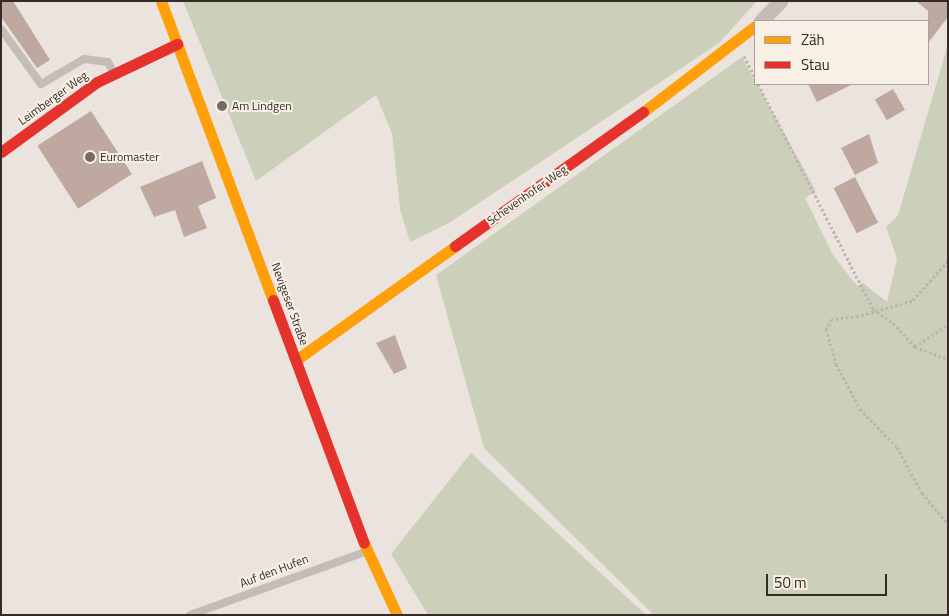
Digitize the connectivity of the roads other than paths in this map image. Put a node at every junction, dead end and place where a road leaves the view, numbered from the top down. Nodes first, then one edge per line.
1 (161, 1) edge
2 (780, 1) edge
3 (762, 20) edge
4 (754, 27) edge
5 (1, 30) edge
6 (177, 44) junction
7 (114, 74) junction
8 (1, 152) edge
9 (296, 360) junction
10 (367, 551) junction
11 (190, 615) edge
12 (397, 615) edge

1 - 6 street, Nevigeser Straße
2 - 3 street
4 - 9 street, Schevenhofer Weg
5 - 7 lane
6 - 7 street, Leimberger Weg
6 - 9 street, Nevigeser Straße
7 - 8 street, Leimberger Weg
9 - 10 street, Nevigeser Straße
10 - 11 lane, Auf den Hufen
10 - 12 street, Nevigeser Straße

